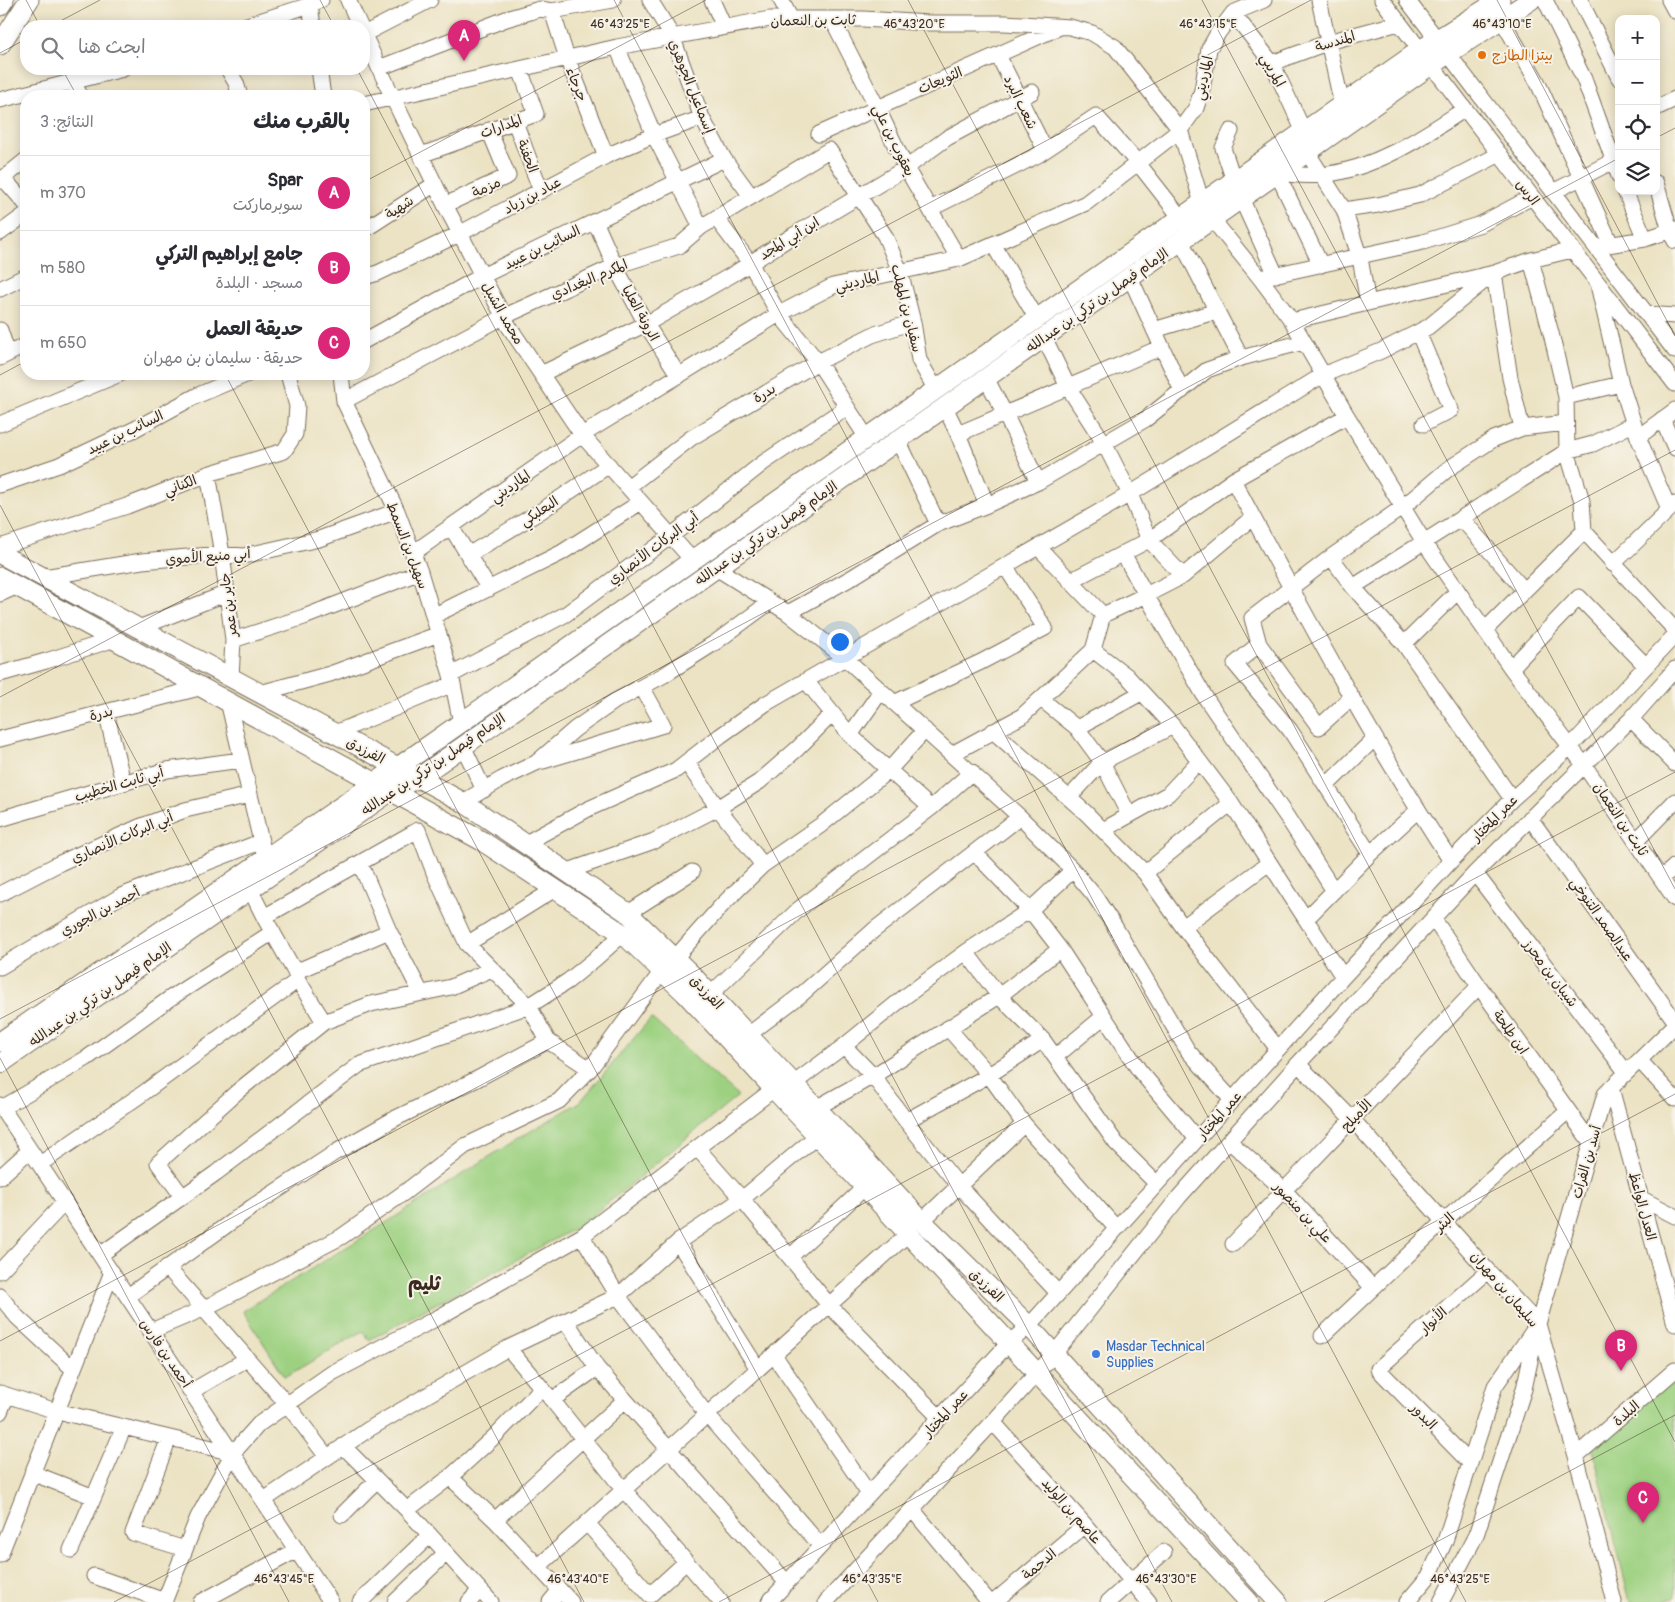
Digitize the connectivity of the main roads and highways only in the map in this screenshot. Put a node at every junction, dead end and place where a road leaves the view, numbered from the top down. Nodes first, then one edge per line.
1 (4, 0) edge
2 (29, 0) edge
3 (1531, 0) edge
4 (0, 6) edge
5 (1501, 9) edge
6 (0, 45) edge
7 (1426, 58) junction
8 (1207, 211) junction
9 (0, 554) edge
10 (0, 577) edge
11 (398, 767) junction
12 (418, 778) junction
13 (383, 787) junction
14 (668, 965) junction
15 (0, 1042) edge
16 (0, 1064) edge
17 (915, 1228) junction
18 (1249, 1602) edge
19 (1278, 1602) edge

1 - 4 main road
2 - 6 main road
3 - 5 main road, الإمام فيصل بن تركي بن عبدالله
5 - 7 main road, الإمام فيصل بن تركي بن عبدالله
7 - 8 main road, الإمام فيصل بن تركي بن عبدالله
7 - 8 main road, الإمام فيصل بن تركي بن عبدالله
8 - 11 main road, الإمام فيصل بن تركي بن عبدالله
8 - 12 main road, الإمام فيصل بن تركي بن عبدالله
9 - 11 main road, الفرزدق
10 - 13 main road, الفرزدق
11 - 12 main road, الفرزدق
11 - 13 main road, الإمام فيصل بن تركي بن عبدالله
12 - 13 main road, الإمام فيصل بن تركي بن عبدالله
12 - 14 main road, الفرزدق
13 - 14 main road, الفرزدق
13 - 15 main road, الإمام فيصل بن تركي بن عبدالله
13 - 16 main road, الإمام فيصل بن تركي بن عبدالله
14 - 17 main road, الفرزدق
14 - 17 main road, الفرزدق
17 - 18 main road, الفرزدق
17 - 19 main road, الفرزدق

